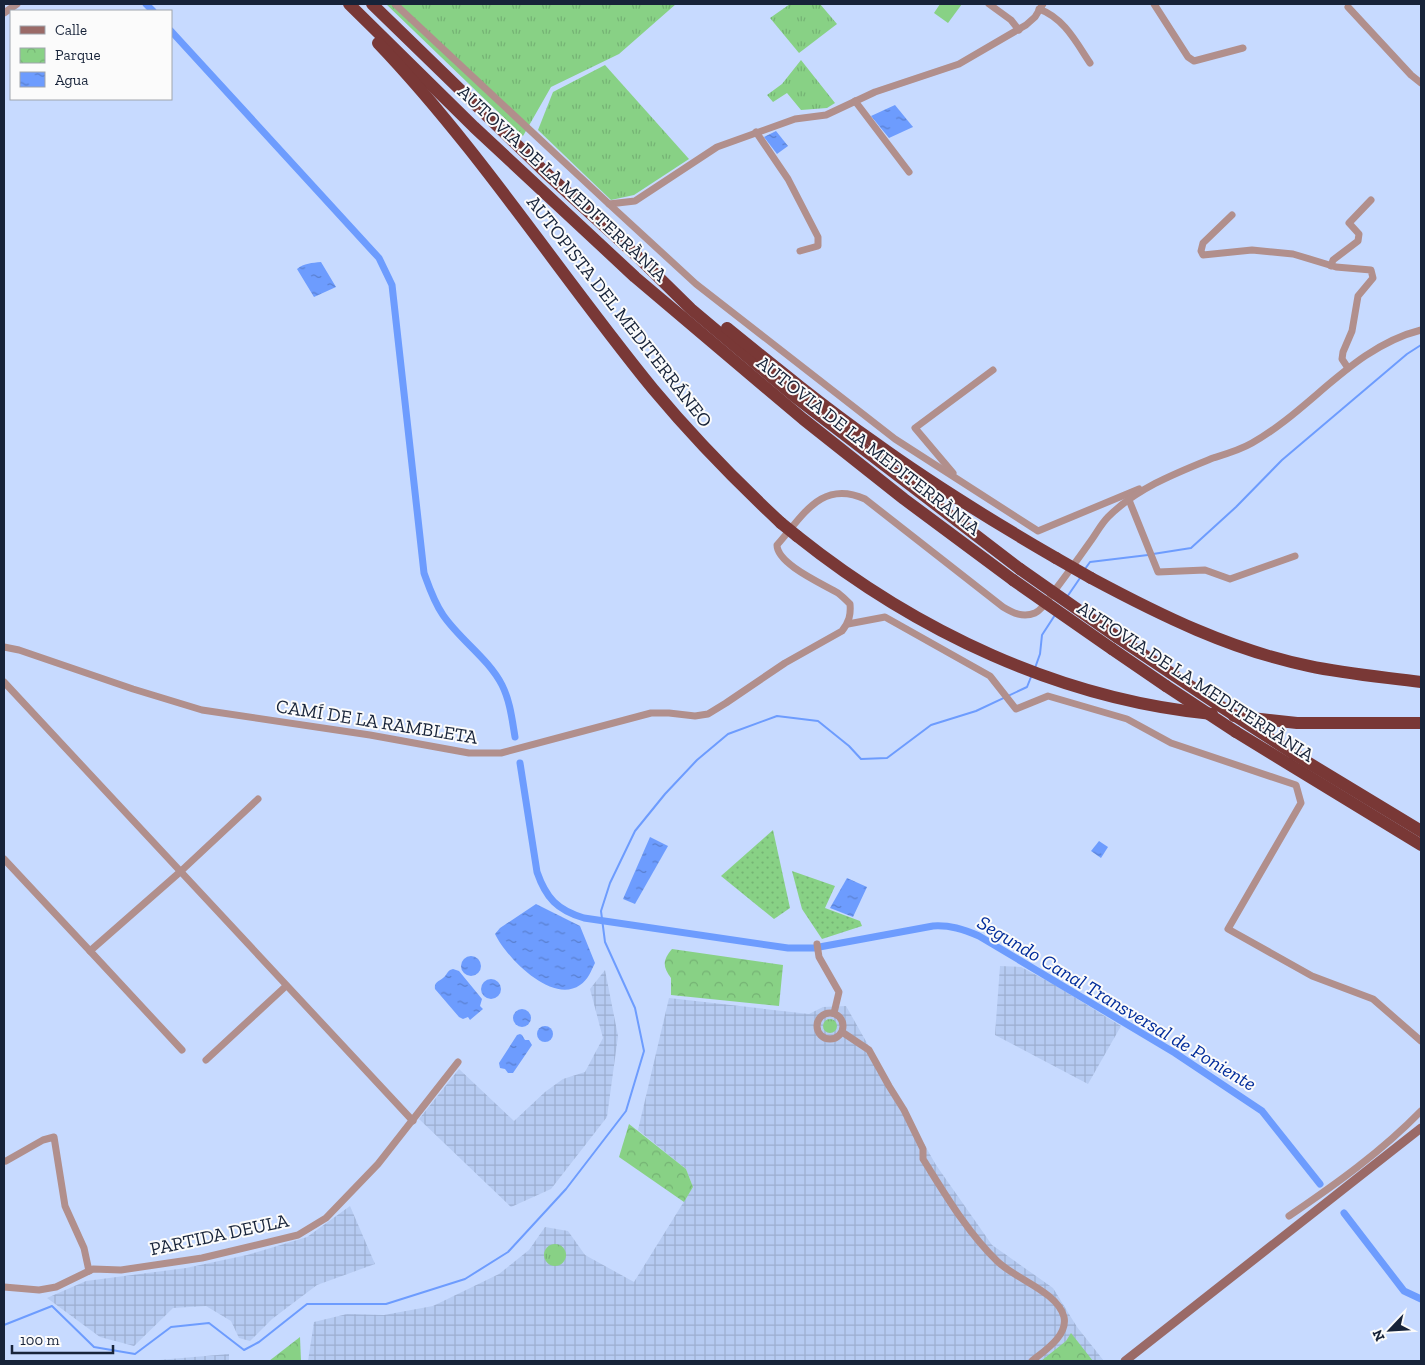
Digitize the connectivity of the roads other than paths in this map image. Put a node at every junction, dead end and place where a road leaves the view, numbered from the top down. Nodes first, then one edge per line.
1 (16, 4) edge
2 (339, 4) edge
3 (349, 4) edge
4 (372, 4) edge
5 (396, 4) edge
6 (989, 4) edge
7 (1154, 4) edge
8 (1041, 6) edge
9 (1348, 7) dead end
10 (4, 13) edge
11 (1019, 30) junction
12 (1243, 48) dead end
13 (1090, 63) dead end
14 (1421, 83) edge
15 (856, 101) junction
16 (756, 132) junction
17 (909, 172) dead end
18 (1371, 200) dead end
19 (609, 204) junction
20 (1232, 215) dead end
21 (800, 251) dead end
22 (637, 256) junction
23 (1331, 266) junction
24 (1421, 330) edge
25 (1348, 368) junction
26 (993, 370) dead end
27 (958, 479) junction
28 (1156, 482) junction
29 (1129, 500) junction
30 (1295, 556) dead end
31 (848, 624) junction
32 (4, 647) edge
33 (4, 682) edge
34 (1421, 682) edge
35 (1421, 723) edge
36 (1354, 790) junction
37 (258, 799) dead end
38 (1421, 822) edge
39 (1421, 831) edge
40 (1421, 846) edge
41 (4, 859) edge
42 (180, 872) junction
43 (817, 948) dead end
44 (90, 951) junction
45 (286, 986) junction
46 (834, 1013) junction
47 (842, 1032) junction
48 (1421, 1041) edge
49 (182, 1050) dead end
50 (206, 1060) dead end
51 (458, 1062) dead end
52 (1421, 1111) edge
53 (413, 1121) junction
54 (1421, 1128) edge
55 (6, 1161) dead end
56 (1289, 1216) dead end
57 (89, 1271) junction
58 (4, 1287) edge
59 (1032, 1361) edge
60 (1125, 1361) edge

1 - 10 street
2 - 35 highway, AUTOPISTA DEL MEDITERRÁNEO, bridge
3 - 40 highway, AUTOVIA DE LA MEDITERRÀNIA, bridge
4 - 22 highway, AUTOVIA DE LA MEDITERRÀNIA
5 - 19 street
6 - 11 street
7 - 12 street
8 - 11 street
8 - 13 street
9 - 14 street
11 - 15 street
15 - 16 street
15 - 17 street
16 - 19 street
16 - 21 street
18 - 23 street
19 - 27 street
20 - 23 street
22 - 34 highway, bridge
22 - 36 highway, AUTOVIA DE LA MEDITERRÀNIA, bridge
23 - 25 street
24 - 25 street
25 - 28 street
26 - 27 street
27 - 28 street
28 - 29 street
29 - 30 street
29 - 31 street
31 - 32 street, CAMÍ DE LA RAMBLETA
31 - 48 street
33 - 42 street
36 - 38 highway
36 - 39 highway, AUTOVIA DE LA MEDITERRÀNIA
37 - 42 street
41 - 44 street
42 - 44 street
42 - 45 street
43 - 46 street
44 - 49 street
45 - 50 street
45 - 53 street
46 - 47 street
46 - 47 street
47 - 59 street
51 - 53 street, PARTIDA DEULA
52 - 56 street
53 - 57 street, PARTIDA DEULA
54 - 60 street
55 - 57 street
57 - 58 street, PARTIDA DEULA

